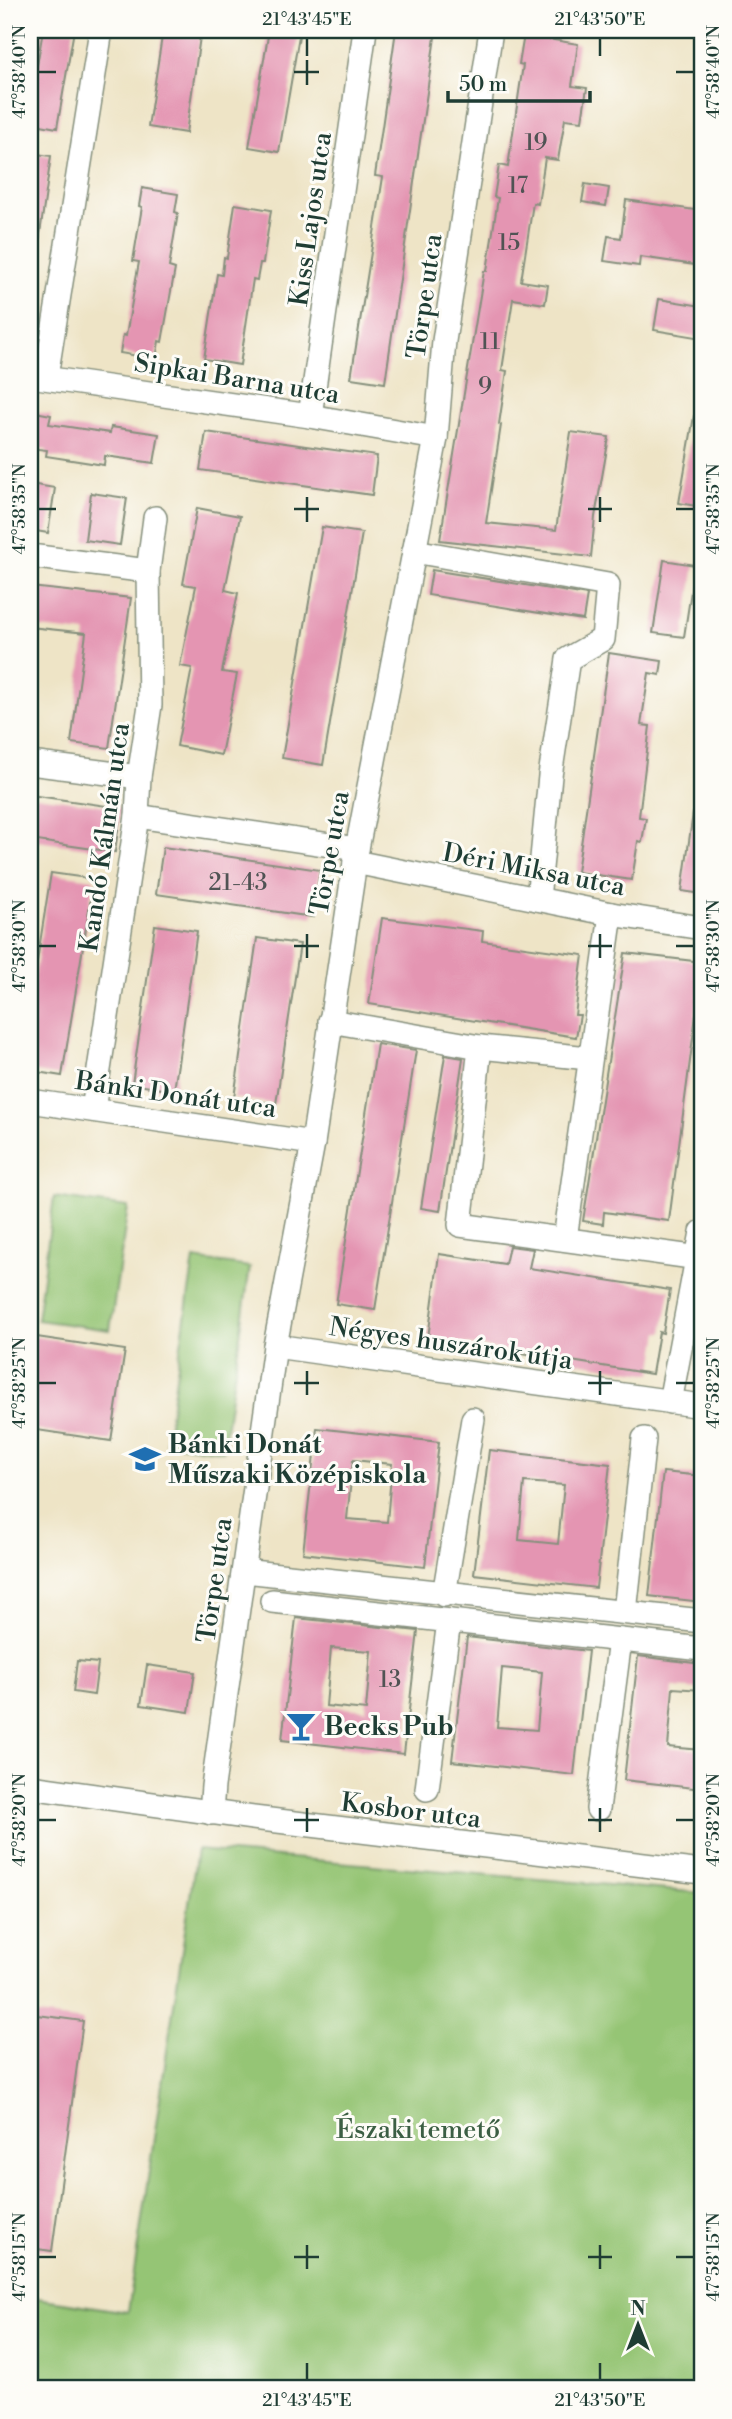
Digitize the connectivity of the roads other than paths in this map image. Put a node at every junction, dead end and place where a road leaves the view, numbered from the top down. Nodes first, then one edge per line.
1 (101, 30) edge
2 (365, 30) edge
3 (491, 30) edge
4 (38, 377) edge
5 (310, 416) junction
6 (436, 438) junction
7 (155, 518) dead end
8 (414, 551) junction
9 (30, 556) edge
10 (148, 571) junction
11 (30, 764) edge
12 (139, 777) junction
13 (137, 816) junction
14 (356, 856) junction
15 (538, 899) junction
16 (611, 914) junction
17 (702, 928) edge
18 (330, 1021) junction
19 (480, 1046) junction
20 (589, 1058) junction
21 (30, 1101) edge
22 (93, 1110) junction
23 (313, 1143) junction
24 (702, 1232) edge
25 (565, 1239) junction
26 (699, 1258) junction
27 (275, 1346) junction
28 (670, 1402) junction
29 (702, 1406) edge
30 (473, 1419) dead end
31 (645, 1438) dead end
32 (244, 1571) junction
33 (444, 1595) junction
34 (272, 1601) dead end
35 (625, 1612) junction
36 (449, 1621) junction
37 (702, 1621) edge
38 (620, 1640) junction
39 (702, 1649) edge
40 (30, 1787) edge
41 (427, 1789) dead end
42 (598, 1809) dead end
43 (211, 1812) junction
44 (702, 1872) edge

1 - 4 street
2 - 5 street, Kiss Lajos utca
3 - 6 street, Törpe utca
4 - 5 street, Sipkai Barna utca
5 - 6 street, Sipkai Barna utca
6 - 8 street, Törpe utca
7 - 10 street, Kandó Kálmán utca
8 - 14 street, Törpe utca
8 - 15 street
9 - 10 street
10 - 12 street, Kandó Kálmán utca
11 - 12 street
12 - 13 street, Kandó Kálmán utca
13 - 14 street, Déri Miksa utca
13 - 22 street, Kandó Kálmán utca
14 - 15 street, Déri Miksa utca
14 - 18 street, Törpe utca
15 - 16 street, Déri Miksa utca
16 - 17 street, Déri Miksa utca
16 - 20 street
18 - 19 street
18 - 23 street, Törpe utca
19 - 20 street
19 - 25 street
20 - 25 street
21 - 22 street, Bánki Donát utca
22 - 23 street, Bánki Donát utca
23 - 27 street, Törpe utca
24 - 26 street
25 - 26 street
26 - 28 street
27 - 28 street, Négyes huszárok útja
27 - 32 street, Törpe utca
28 - 29 street, Négyes huszárok útja
30 - 33 street
31 - 35 street
32 - 33 street
32 - 43 street, Törpe utca
33 - 35 street
34 - 36 street
35 - 37 street
36 - 38 street
36 - 41 street
38 - 39 street
38 - 42 street
40 - 43 street, Kosbor utca
43 - 44 street, Kosbor utca

